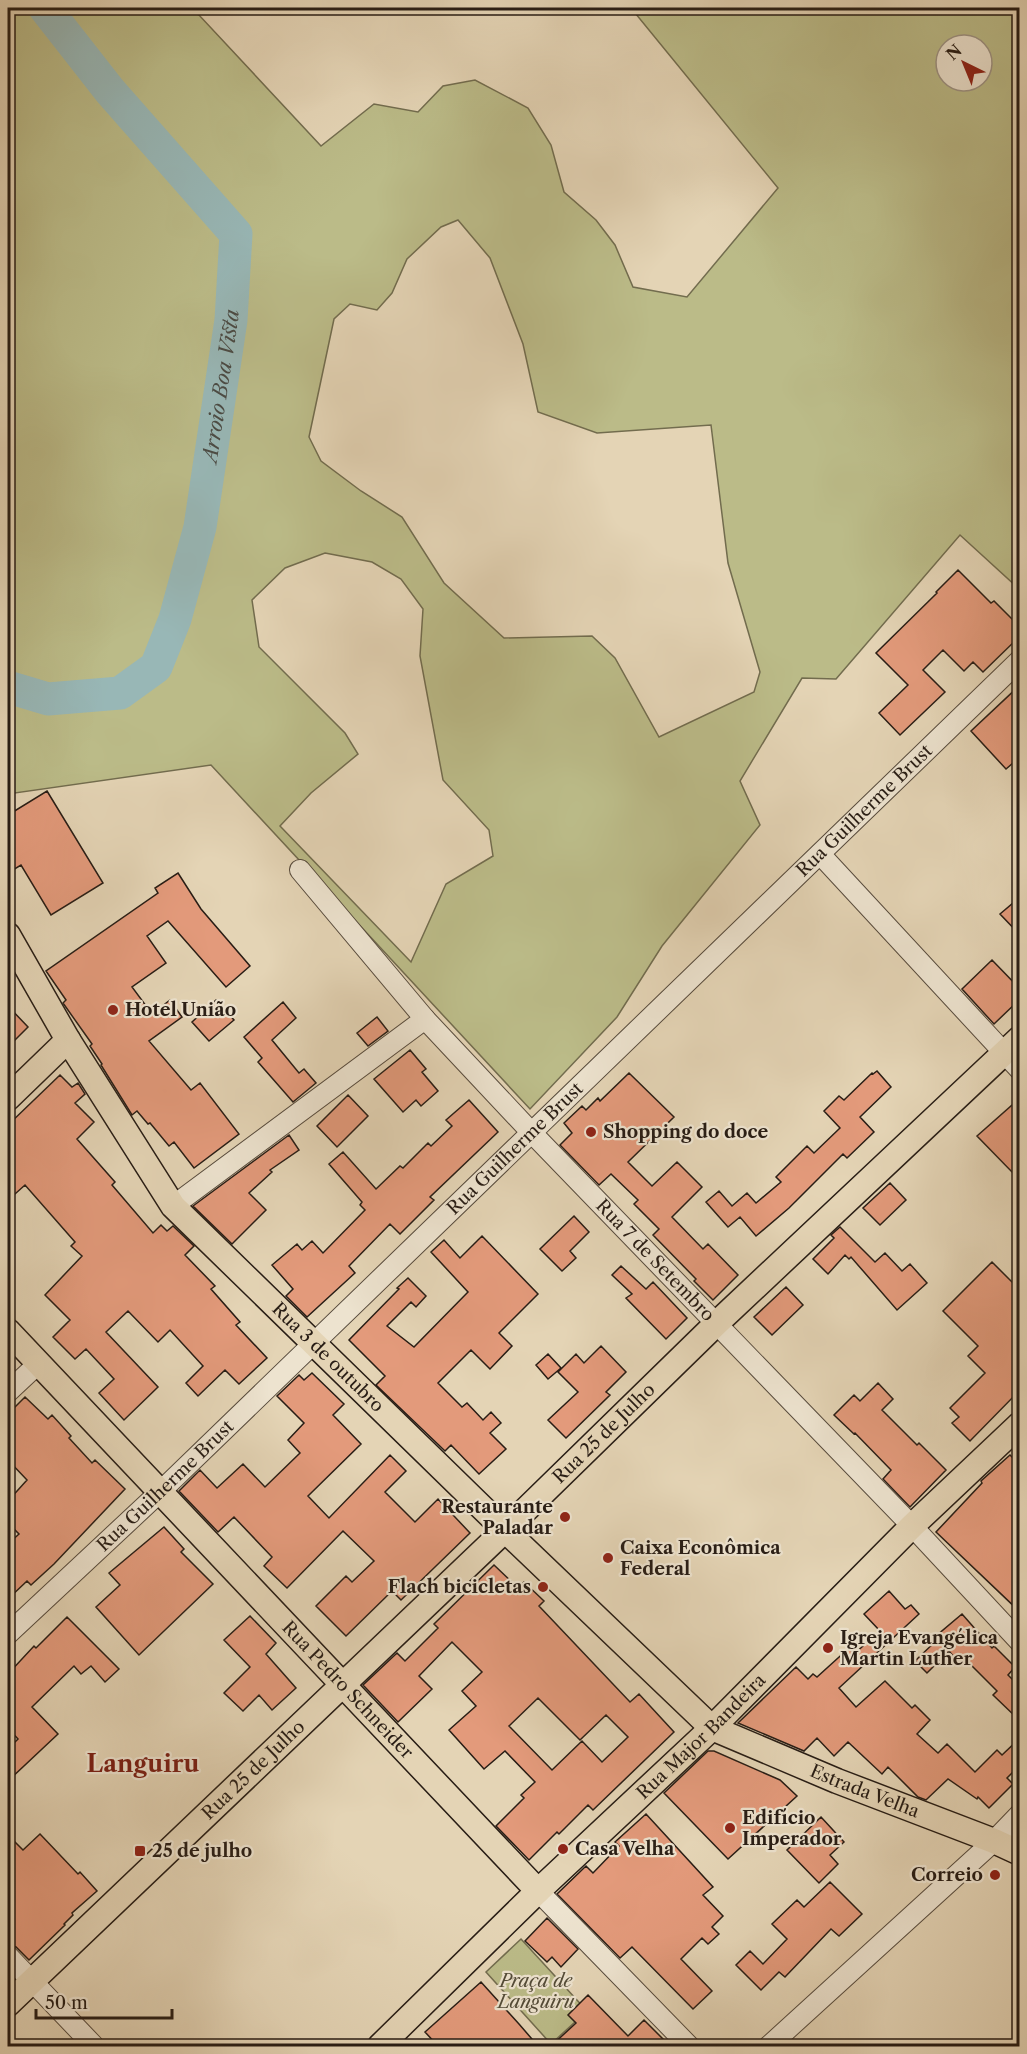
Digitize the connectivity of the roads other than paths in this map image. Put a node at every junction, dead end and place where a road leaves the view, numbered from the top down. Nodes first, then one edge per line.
1 (1020, 660) edge
2 (820, 854) junction
3 (300, 870) dead end
4 (8, 935) edge
5 (425, 1019) junction
6 (68, 1040) junction
7 (1014, 1054) edge
8 (8, 1098) edge
9 (531, 1132) junction
10 (173, 1206) junction
11 (717, 1323) junction
12 (8, 1331) edge
13 (314, 1343) junction
14 (39, 1363) junction
15 (8, 1392) edge
16 (1020, 1424) edge
17 (161, 1491) junction
18 (912, 1526) junction
19 (506, 1530) junction
20 (8, 1634) edge
21 (1020, 1642) edge
22 (343, 1685) junction
23 (712, 1728) junction
24 (1020, 1814) edge
25 (994, 1841) junction
26 (1020, 1853) edge
27 (538, 1891) junction
28 (8, 1956) edge
29 (31, 1981) junction
30 (8, 2004) edge
31 (94, 2046) edge
32 (380, 2046) edge
33 (689, 2046) edge
34 (769, 2046) edge

1 - 2 street, Rua Guilherme Brust
2 - 7 street
2 - 9 street, Rua Guilherme Brust
3 - 5 street, Rua 7 de Setembro
4 - 6 main road, Rua 3 de outubro
5 - 9 street, Rua 7 de Setembro
5 - 10 street
6 - 8 main road
6 - 10 main road, Rua 3 de outubro
7 - 11 main road, Rua 25 de Julho
9 - 11 street, Rua 7 de Setembro
9 - 13 street, Rua Guilherme Brust
10 - 13 main road, Rua 3 de outubro
11 - 18 street, Rua 7 de Setembro
11 - 19 main road, Rua 25 de Julho
12 - 14 main road, Rua Pedro Schneider
13 - 17 street, Rua Guilherme Brust
13 - 19 main road, Rua 3 de outubro
14 - 15 street
14 - 17 main road, Rua Pedro Schneider
16 - 18 main road, Rua Major Bandeira
17 - 20 street, Rua Guilherme Brust
17 - 22 main road, Rua Pedro Schneider
18 - 21 street, Rua 7 de Setembro
18 - 23 main road, Rua Major Bandeira
19 - 22 main road, Rua 25 de Julho
19 - 23 main road, Rua 3 de outubro
22 - 27 main road, Rua Pedro Schneider
22 - 29 main road, Rua 25 de Julho
23 - 25 main road, Estrada Velha
23 - 27 main road, Rua Major Bandeira
24 - 25 street
25 - 26 main road, Estrada Velha
25 - 34 street
27 - 32 main road, Rua Major Bandeira
27 - 33 street, Rua Pedro Schneider
28 - 29 street
29 - 30 main road, Rua 25 de Julho
29 - 31 street

